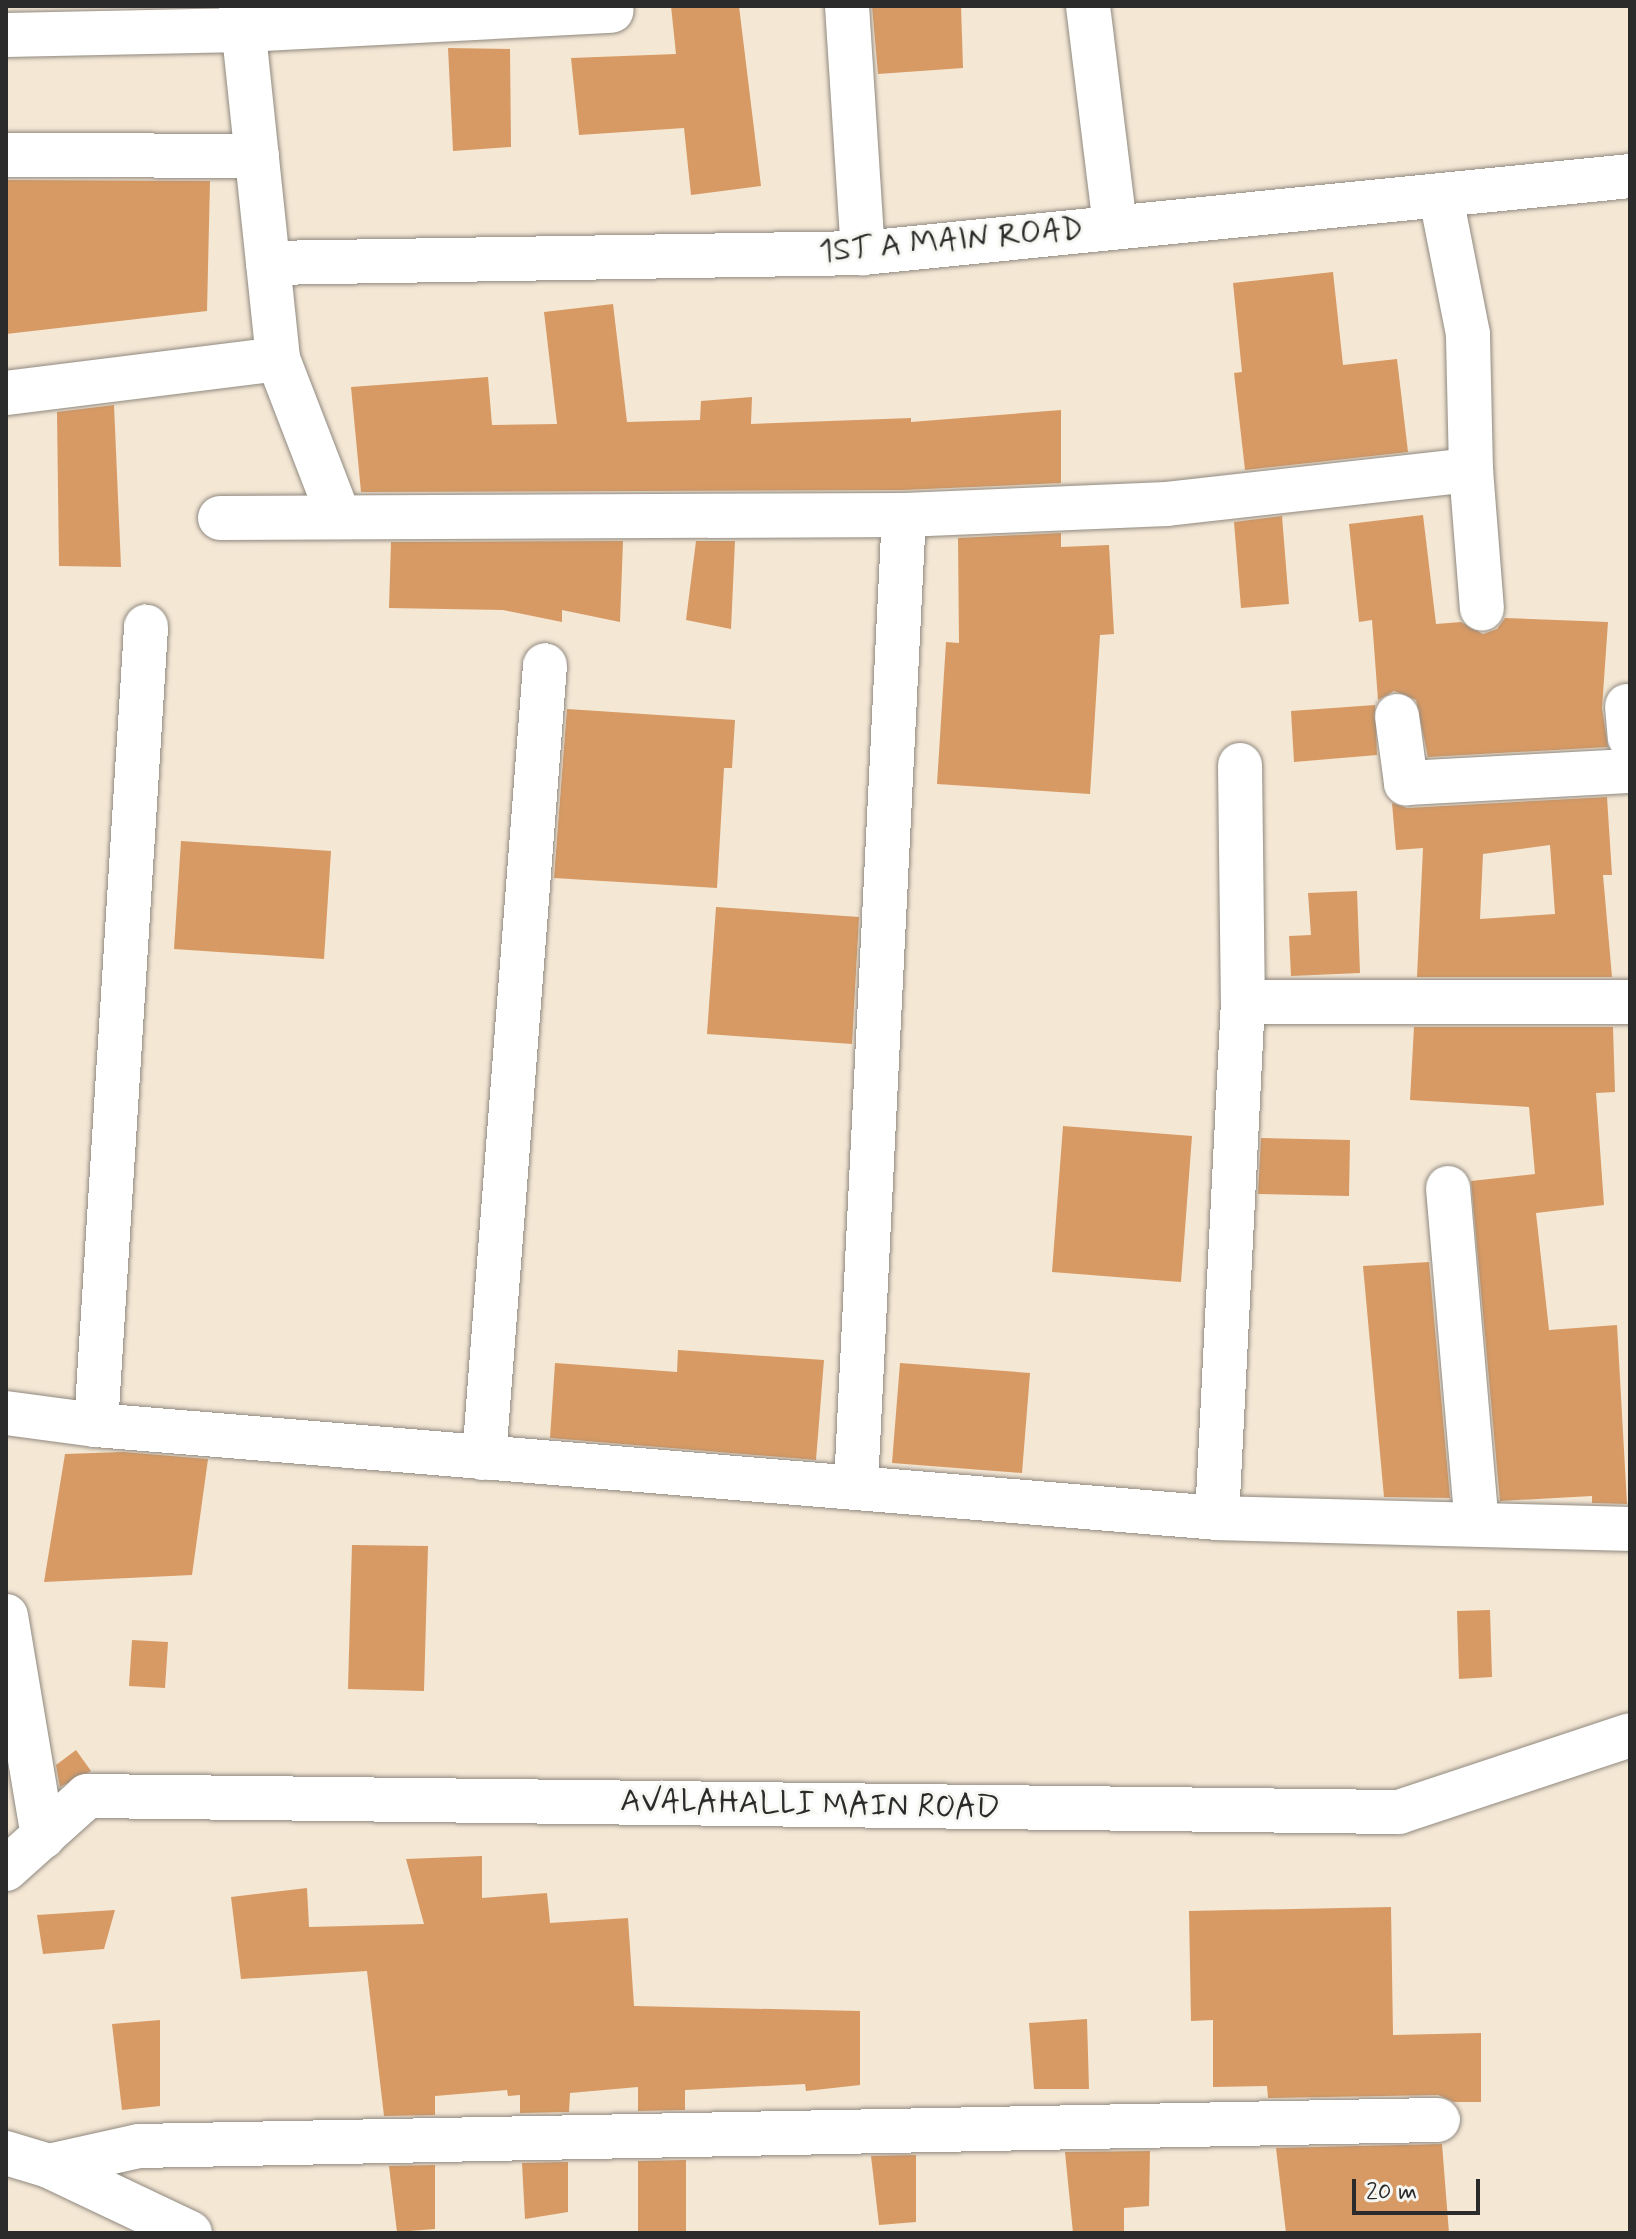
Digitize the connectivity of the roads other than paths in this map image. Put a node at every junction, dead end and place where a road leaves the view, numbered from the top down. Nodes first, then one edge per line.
1 (847, 6) edge
2 (1088, 6) edge
3 (612, 11) dead end
4 (243, 18) edge
5 (30, 25) edge
6 (6, 155) edge
7 (257, 156) junction
8 (1630, 176) edge
9 (1441, 198) junction
10 (1115, 226) junction
11 (863, 253) junction
12 (268, 263) junction
13 (278, 359) junction
14 (6, 393) edge
15 (1471, 470) junction
16 (904, 515) junction
17 (339, 517) junction
18 (220, 518) dead end
19 (1482, 609) dead end
20 (146, 627) dead end
21 (545, 665) dead end
22 (1397, 716) dead end
23 (1240, 765) dead end
24 (1630, 771) edge
25 (1243, 1002) junction
26 (1630, 1002) edge
27 (1448, 1188) dead end
28 (6, 1413) edge
29 (96, 1425) junction
30 (484, 1458) junction
31 (856, 1485) junction
32 (1217, 1518) junction
33 (1477, 1524) junction
34 (1630, 1529) edge
35 (6, 1616) edge
36 (1630, 1735) edge
37 (43, 1837) junction
38 (6, 1869) edge
39 (1438, 2120) dead end
40 (6, 2153) edge
41 (49, 2166) junction
42 (190, 2233) edge

1 - 11 street
2 - 10 street
3 - 4 street
4 - 5 street
4 - 7 street
6 - 7 street
7 - 12 street
8 - 9 street, 1ST A MAIN ROAD
9 - 10 street, 1ST A MAIN ROAD
9 - 15 street
10 - 11 street, 1ST A MAIN ROAD
11 - 12 street, 1ST A MAIN ROAD
12 - 13 street
13 - 14 street
13 - 17 street
15 - 16 street
15 - 19 street
16 - 17 street
16 - 31 street
17 - 18 street
20 - 29 street
21 - 30 street
22 - 24 street
23 - 25 street
25 - 26 street
25 - 32 street
27 - 33 street
28 - 29 street
29 - 30 street
30 - 31 street
31 - 32 street
32 - 33 street
33 - 34 street
35 - 37 street
36 - 37 street, AVALAHALLI MAIN ROAD
37 - 38 street, AVALAHALLI MAIN ROAD
39 - 41 street
40 - 41 street
41 - 42 street

